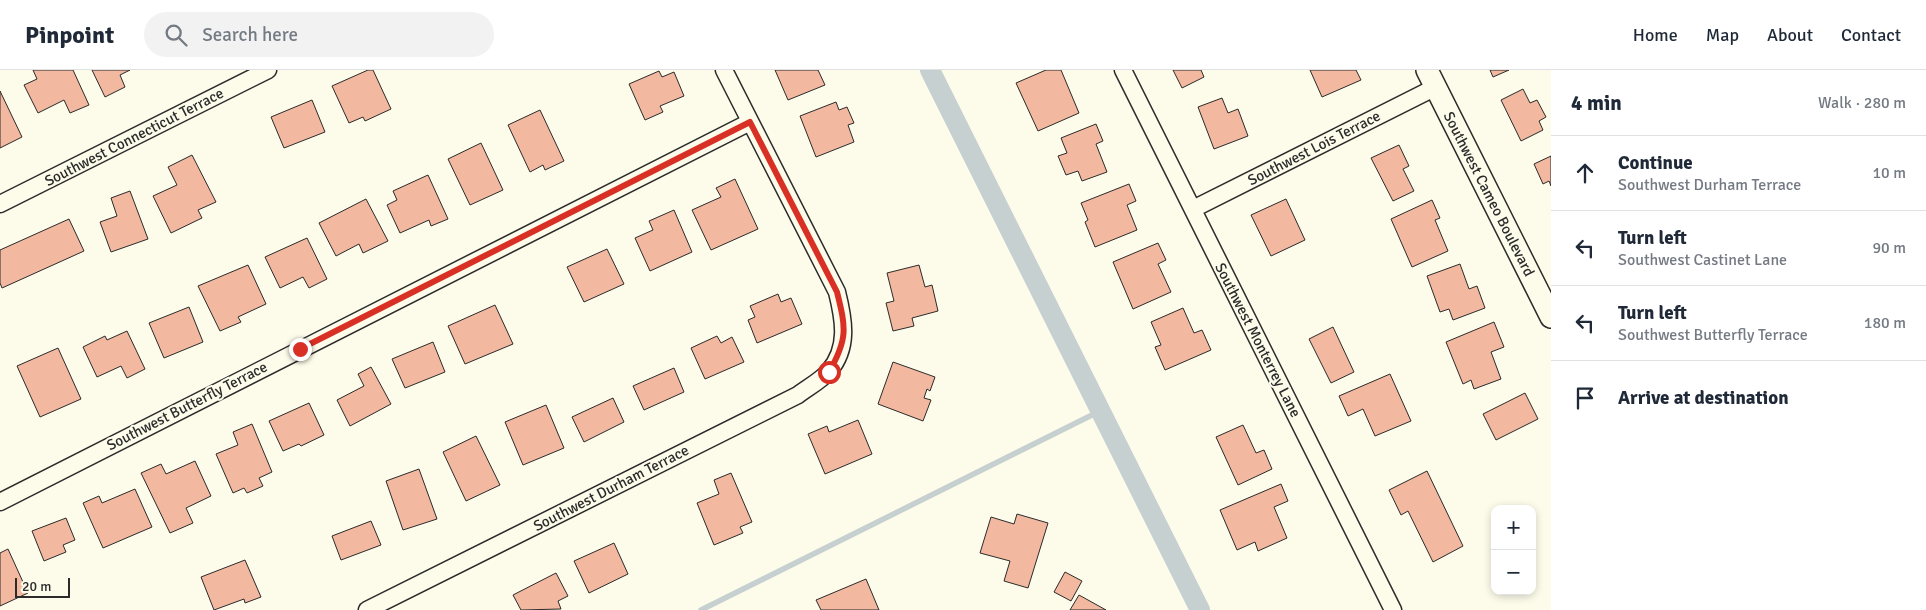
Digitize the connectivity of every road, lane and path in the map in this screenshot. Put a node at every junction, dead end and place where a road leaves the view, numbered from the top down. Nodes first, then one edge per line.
1 (268, 70) edge
2 (724, 70) edge
3 (1123, 70) edge
4 (1432, 79) edge
5 (750, 122) junction
6 (0, 204) edge
7 (1193, 209) junction
8 (1551, 317) edge
9 (0, 502) edge
10 (367, 610) edge
11 (1393, 610) edge

1 - 6 street, Southwest Connecticut Terrace
2 - 5 street
3 - 7 street, Southwest Monterrey Lane
4 - 7 street, Southwest Lois Terrace
4 - 8 street, Southwest Cameo Boulevard
5 - 9 street, Southwest Butterfly Terrace
5 - 10 street, Southwest Durham Terrace
7 - 11 street, Southwest Monterrey Lane

